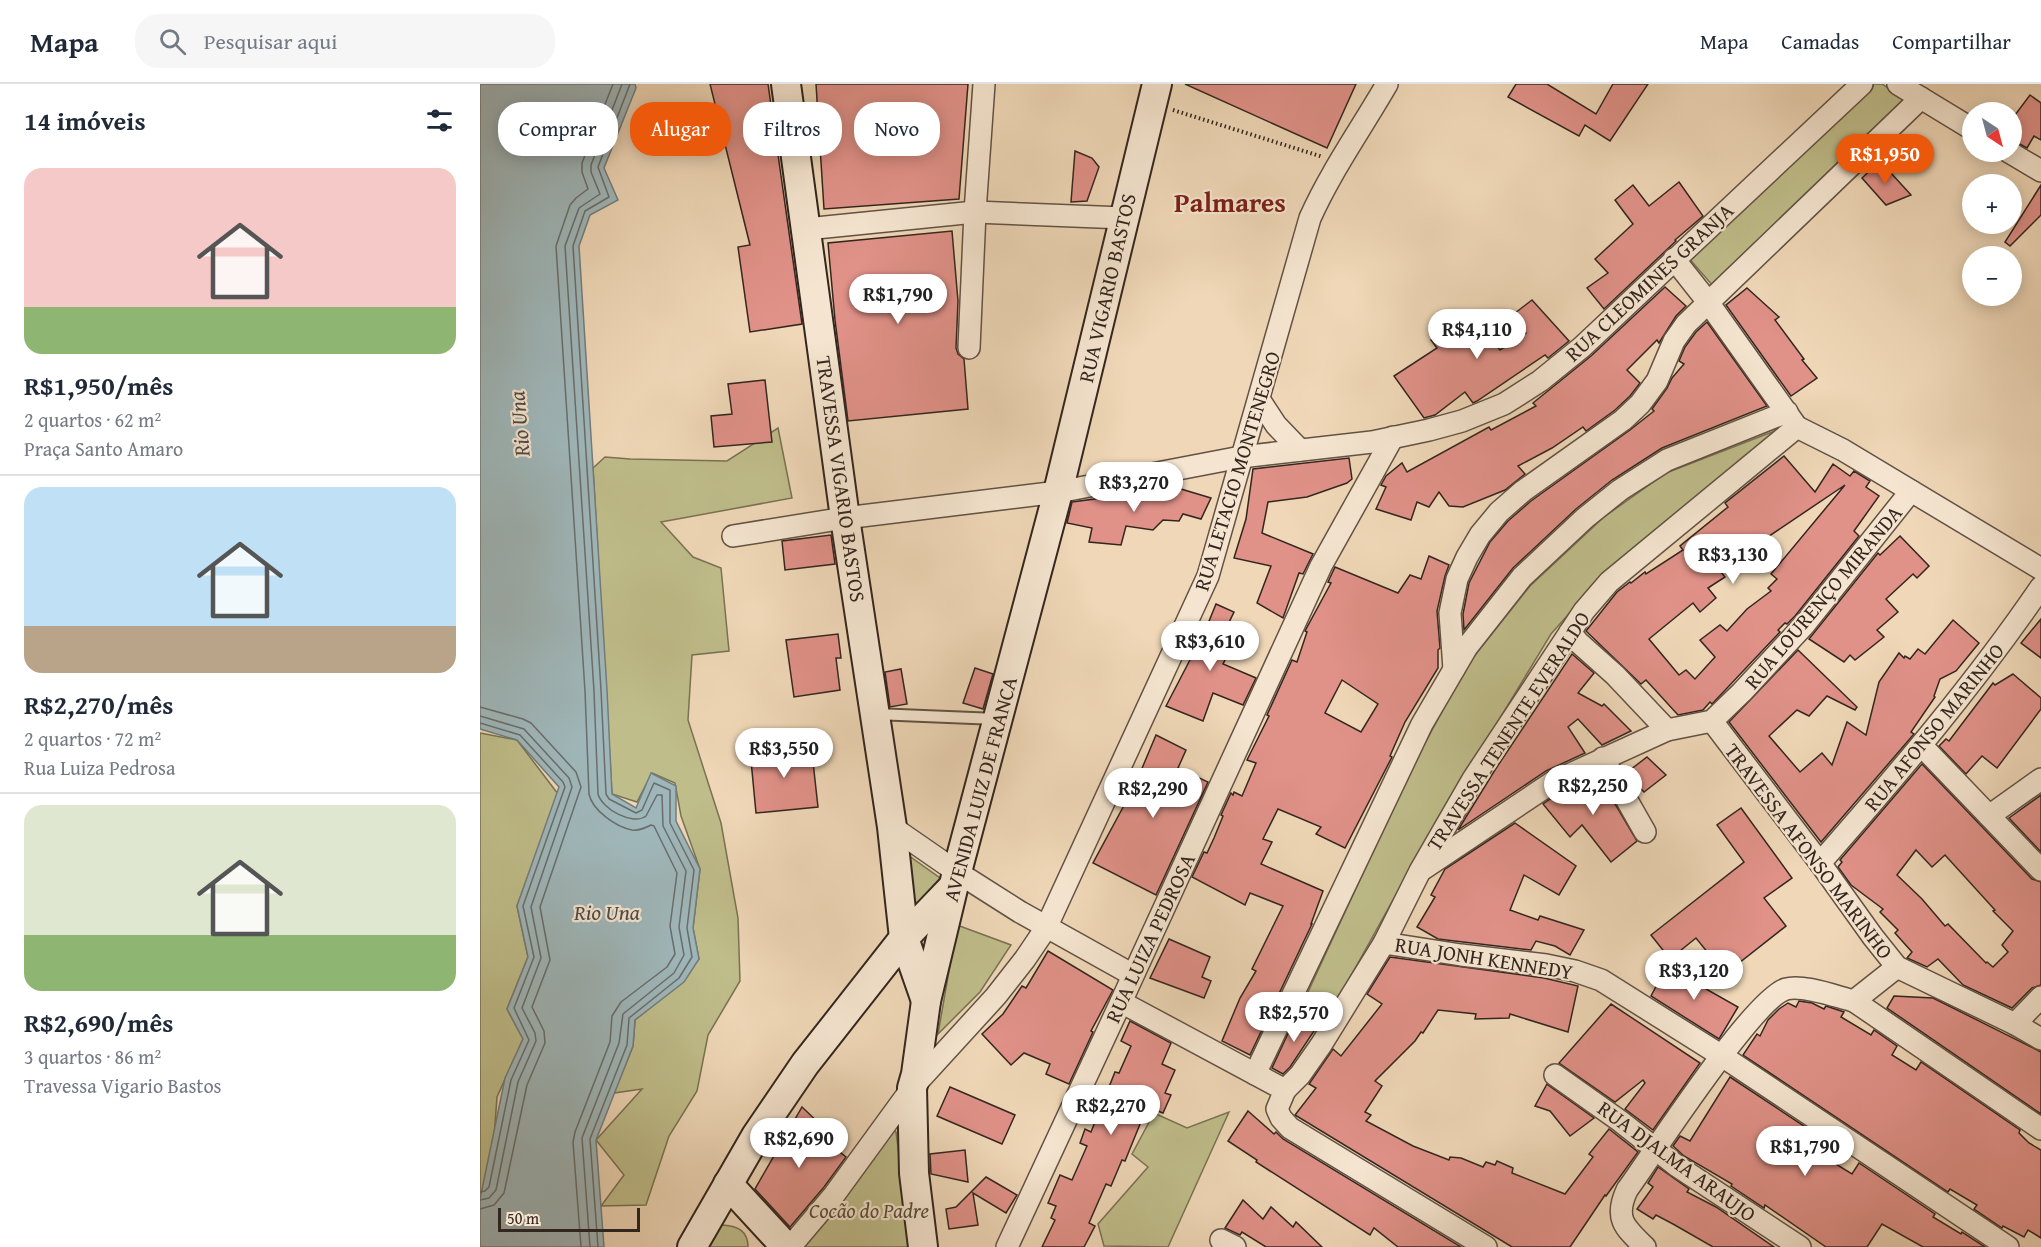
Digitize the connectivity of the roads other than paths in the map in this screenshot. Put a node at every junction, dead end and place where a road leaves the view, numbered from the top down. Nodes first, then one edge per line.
1 (786, 84) edge
2 (984, 84) edge
3 (1387, 84) edge
4 (1862, 84) edge
5 (1898, 84) edge
6 (1154, 94) edge
7 (1921, 98) junction
8 (1962, 123) edge
9 (2022, 160) edge
10 (2041, 171) edge
11 (975, 212) junction
12 (1124, 218) junction
13 (806, 229) junction
14 (1674, 259) junction
15 (1708, 302) junction
16 (969, 348) dead end
17 (1259, 399) junction
18 (1792, 420) junction
19 (1393, 437) junction
20 (1300, 450) junction
21 (1241, 457) junction
22 (1911, 491) junction
23 (1058, 492) junction
24 (845, 518) junction
25 (733, 536) dead end
26 (2041, 569) edge
27 (2041, 587) edge
28 (1570, 632) junction
29 (1454, 669) junction
30 (875, 714) junction
31 (998, 719) junction
32 (1712, 721) junction
33 (1667, 730) junction
34 (1922, 746) junction
35 (1603, 758) junction
36 (2041, 778) edge
37 (1989, 816) junction
38 (892, 826) junction
39 (1645, 832) dead end
40 (1821, 863) junction
41 (2041, 870) edge
42 (1420, 871) junction
43 (955, 880) junction
44 (1046, 928) junction
45 (904, 938) junction
46 (1384, 943) junction
47 (1897, 967) junction
48 (1133, 975) junction
49 (2041, 997) edge
50 (926, 1001) junction
51 (1854, 1001) junction
52 (1121, 1002) junction
53 (2015, 1024) junction
54 (2041, 1039) edge
55 (1722, 1056) junction
56 (1255, 1074) junction
57 (1555, 1075) dead end
58 (912, 1088) junction
59 (1285, 1090) junction
60 (2041, 1129) edge
61 (1656, 1149) junction
62 (728, 1184) junction
63 (692, 1247) edge
64 (788, 1247) edge
65 (923, 1247) edge
66 (1006, 1247) edge
67 (1486, 1247) edge
68 (1645, 1247) edge
69 (1800, 1247) edge
70 (2008, 1247) edge

1 - 13 main road, TRAVESSA VIGARIO BASTOS
2 - 11 street
3 - 17 street, RUA LETACIO MONTENEGRO
4 - 14 street, RUA CLEOMINES GRANJA
5 - 7 street
6 - 12 main road, RUA VIGARIO BASTOS
7 - 8 street
7 - 15 street
9 - 10 street
11 - 12 street
11 - 13 street
11 - 16 street
12 - 23 main road, RUA VIGARIO BASTOS
13 - 24 main road, TRAVESSA VIGARIO BASTOS
14 - 15 street
14 - 19 street, RUA CLEOMINES GRANJA
15 - 18 street
15 - 29 street
17 - 20 street
17 - 21 street, RUA LETACIO MONTENEGRO
18 - 22 street
18 - 28 street, TRAVESSA TENENTE EVERALDO
18 - 29 street
19 - 20 street, RUA CLEOMINES GRANJA
19 - 48 street, RUA LUIZA PEDROSA
20 - 21 street, RUA CLEOMINES GRANJA
21 - 23 street, RUA CLEOMINES GRANJA
21 - 44 street, RUA LETACIO MONTENEGRO
22 - 26 street
22 - 32 street, RUA LOURENÇO MIRANDA
23 - 24 street, RUA CLEOMINES GRANJA
23 - 31 main road, AVENIDA LUIZ DE FRANCA
24 - 25 street, RUA CLEOMINES GRANJA
24 - 30 main road, TRAVESSA VIGARIO BASTOS
27 - 34 street, RUA AFONSO MARINHO
28 - 33 street
28 - 42 street, TRAVESSA TENENTE EVERALDO
29 - 56 street
30 - 31 lane
30 - 38 main road, TRAVESSA VIGARIO BASTOS
31 - 43 main road, AVENIDA LUIZ DE FRANCA
32 - 33 street
32 - 40 street, TRAVESSA AFONSO MARINHO
33 - 35 street
34 - 37 street
34 - 40 street, RUA AFONSO MARINHO
35 - 39 street
35 - 42 street
36 - 37 street
37 - 41 street
38 - 43 street
38 - 45 main road, TRAVESSA VIGARIO BASTOS
40 - 47 street, TRAVESSA AFONSO MARINHO
42 - 46 street, TRAVESSA TENENTE EVERALDO
43 - 44 street
43 - 45 main road
43 - 50 main road, AVENIDA LUIZ DE FRANCA
44 - 48 street
44 - 58 street, RUA LETACIO MONTENEGRO
45 - 50 main road, TRAVESSA VIGARIO BASTOS
45 - 62 main road
46 - 55 street, RUA JONH KENNEDY
46 - 59 street, TRAVESSA TENENTE EVERALDO
47 - 51 street
47 - 53 street, TRAVESSA AFONSO MARINHO
48 - 52 street, RUA LUIZA PEDROSA
49 - 53 street
50 - 58 main road, AVENIDA LUIZ DE FRANCA
51 - 55 street
51 - 60 street
52 - 56 street
52 - 66 street, RUA LUIZA PEDROSA
53 - 54 street, TRAVESSA AFONSO MARINHO
55 - 61 street
55 - 70 street, RUA JONH KENNEDY
56 - 59 street
57 - 61 street, RUA DJALMA ARAUJO
58 - 64 street
58 - 65 main road, AVENIDA LUIZ DE FRANCA
59 - 67 street
61 - 68 street
61 - 69 street, RUA DJALMA ARAUJO
62 - 63 main road
62 - 64 main road

